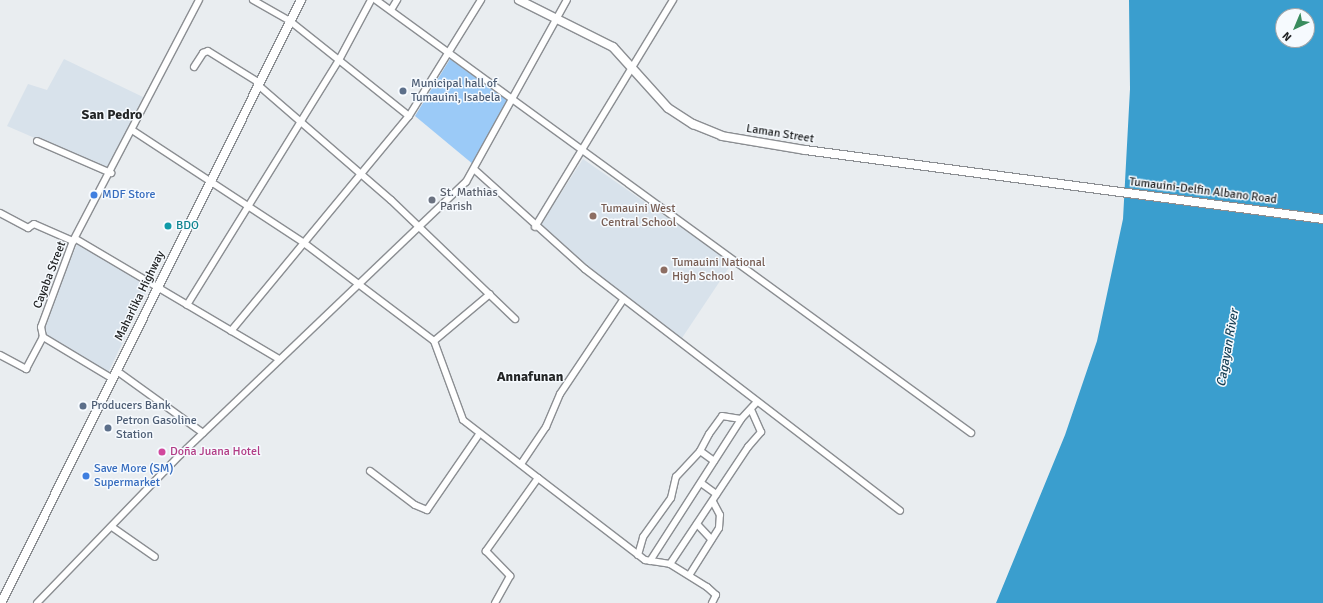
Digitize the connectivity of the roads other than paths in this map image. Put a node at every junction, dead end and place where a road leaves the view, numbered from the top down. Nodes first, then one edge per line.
1 (199, 0) edge
2 (254, 0) edge
3 (301, 0) edge
4 (371, 0) edge
5 (376, 0) edge
6 (396, 0) edge
7 (482, 0) edge
8 (519, 0) edge
9 (567, 0) edge
10 (673, 0) edge
11 (391, 10) junction
12 (557, 18) junction
13 (290, 21) junction
14 (450, 54) junction
15 (339, 60) junction
16 (194, 67) dead end
17 (632, 67) junction
18 (258, 83) junction
19 (512, 98) junction
20 (409, 116) junction
21 (301, 122) junction
22 (132, 130) junction
23 (37, 141) dead end
24 (584, 151) junction
25 (475, 170) junction
26 (111, 173) junction
27 (360, 174) junction
28 (212, 181) junction
29 (1080, 187) joint
30 (247, 204) junction
31 (0, 213) edge
32 (1323, 219) edge
33 (418, 227) junction
34 (535, 227) junction
35 (75, 240) junction
36 (304, 243) junction
37 (360, 284) junction
38 (158, 287) junction
39 (490, 294) junction
40 (623, 300) junction
41 (187, 305) junction
42 (514, 319) dead end
43 (231, 331) junction
44 (43, 337) junction
45 (434, 341) junction
46 (0, 355) edge
47 (279, 359) junction
48 (117, 371) junction
49 (113, 379) junction
50 (756, 403) junction
51 (751, 410) junction
52 (741, 419) junction
53 (480, 433) junction
54 (971, 433) dead end
55 (203, 434) junction
56 (700, 451) junction
57 (714, 461) junction
58 (521, 464) junction
59 (370, 471) dead end
60 (538, 478) junction
61 (701, 483) junction
62 (716, 494) junction
63 (713, 502) junction
64 (900, 511) dead end
65 (697, 524) junction
66 (112, 527) junction
67 (711, 539) junction
68 (638, 556) junction
69 (155, 557) dead end
70 (650, 561) junction
71 (670, 564) junction
72 (690, 574) junction
73 (0, 603) edge
74 (37, 603) edge
75 (495, 603) edge
76 (712, 603) edge

1 - 22 street, Cayaba Street
2 - 13 street
3 - 13 main road, Maharlika Highway
4 - 15 street
5 - 11 street
6 - 11 street
7 - 14 street
8 - 12 main road, Laman Street
9 - 12 street
10 - 17 street
11 - 14 street
12 - 17 main road, Laman Street
12 - 19 street
13 - 15 street
13 - 18 main road, Maharlika Highway
14 - 19 street
14 - 20 street
15 - 20 street
15 - 21 street
16 - 18 street
17 - 24 street
17 - 29 main road, Laman Street
18 - 21 street
18 - 28 main road, Maharlika Highway
19 - 24 street
19 - 25 street
20 - 27 street
21 - 27 street
21 - 30 street
22 - 26 street, Cayaba Street
22 - 28 street
23 - 26 street
24 - 34 street
24 - 54 street
25 - 33 street
25 - 34 street
26 - 35 street, Cayaba Street
27 - 33 street
27 - 36 street
28 - 30 street
28 - 38 main road, Maharlika Highway
29 - 32 main road, Tumauini-Delfin Albano Road
30 - 36 street
30 - 41 street
31 - 35 street
33 - 37 street
33 - 39 street
34 - 40 street
35 - 38 street
35 - 44 street, Cayaba Street
36 - 37 street
36 - 43 street
37 - 45 street
37 - 47 street
38 - 41 street
38 - 48 main road, Maharlika Highway
39 - 42 street
39 - 45 street
40 - 50 street
40 - 58 street
41 - 43 street
43 - 47 street
44 - 46 street
44 - 49 street
45 - 53 street
47 - 55 street
48 - 49 main road, Maharlika Highway
48 - 55 street
49 - 73 main road, Maharlika Highway
50 - 51 street
50 - 64 street
51 - 52 street
51 - 62 street
52 - 56 street
52 - 57 street
53 - 58 street
53 - 59 street
55 - 66 street
56 - 57 street
56 - 68 street
57 - 61 street
58 - 60 street
60 - 68 street
60 - 75 street
61 - 62 street
61 - 70 street
62 - 63 street
63 - 65 street
63 - 67 street
65 - 67 street
65 - 71 street
66 - 69 street
66 - 74 street
67 - 72 street
68 - 70 street
70 - 71 street
71 - 72 street
72 - 76 street

